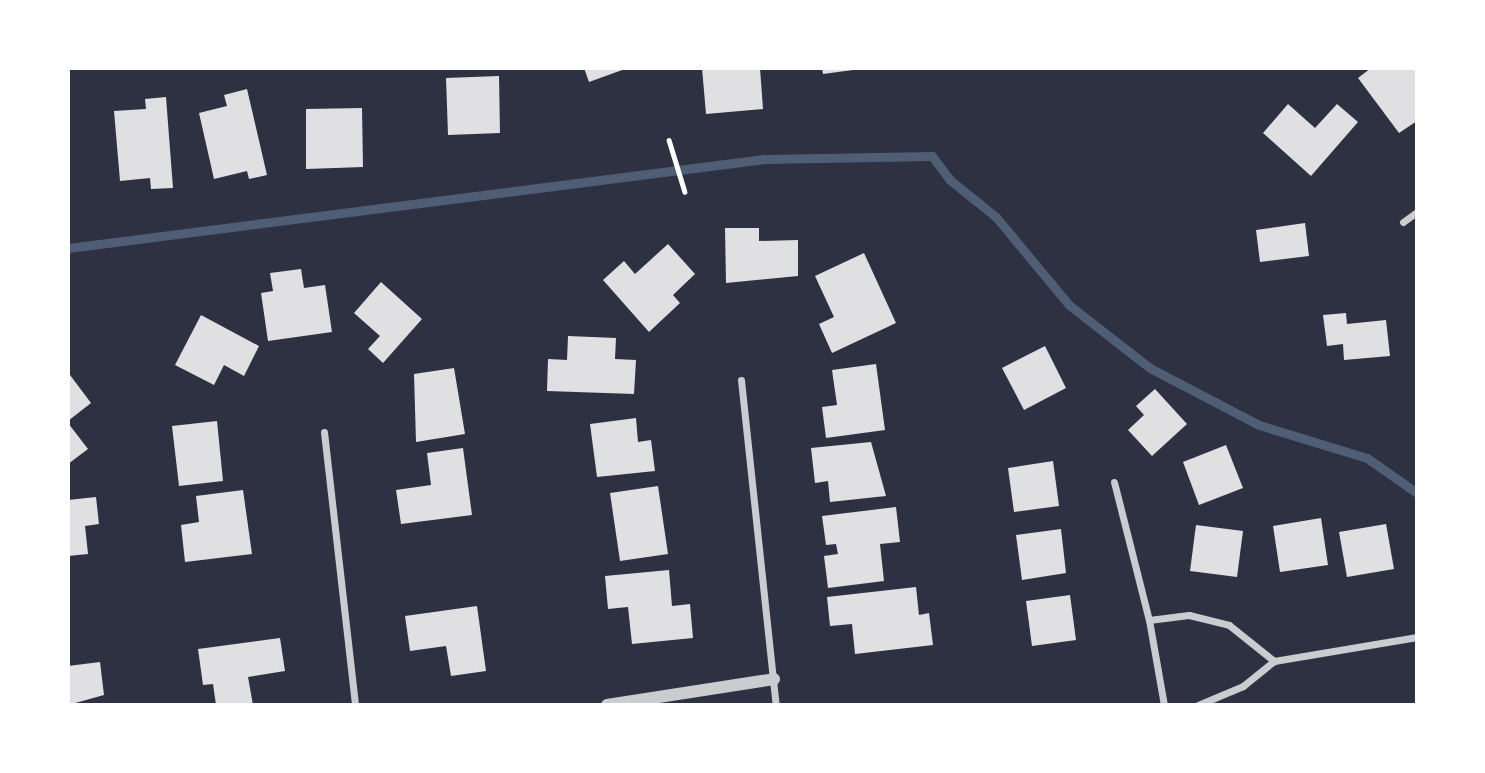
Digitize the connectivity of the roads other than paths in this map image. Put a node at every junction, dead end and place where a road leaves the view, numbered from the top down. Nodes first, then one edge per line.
1 (1417, 212) edge
2 (1403, 222) dead end
3 (741, 380) dead end
4 (324, 432) dead end
5 (1114, 482) dead end
6 (1149, 620) junction
7 (1417, 636) edge
8 (1274, 661) junction
9 (774, 679) junction
10 (355, 705) edge
11 (607, 705) edge
12 (776, 705) edge
13 (1164, 705) edge
14 (1198, 705) edge

1 - 2 street
3 - 9 street
4 - 10 street
5 - 6 street
6 - 8 street
6 - 13 street
7 - 8 street
8 - 14 street
9 - 11 street
9 - 12 street

